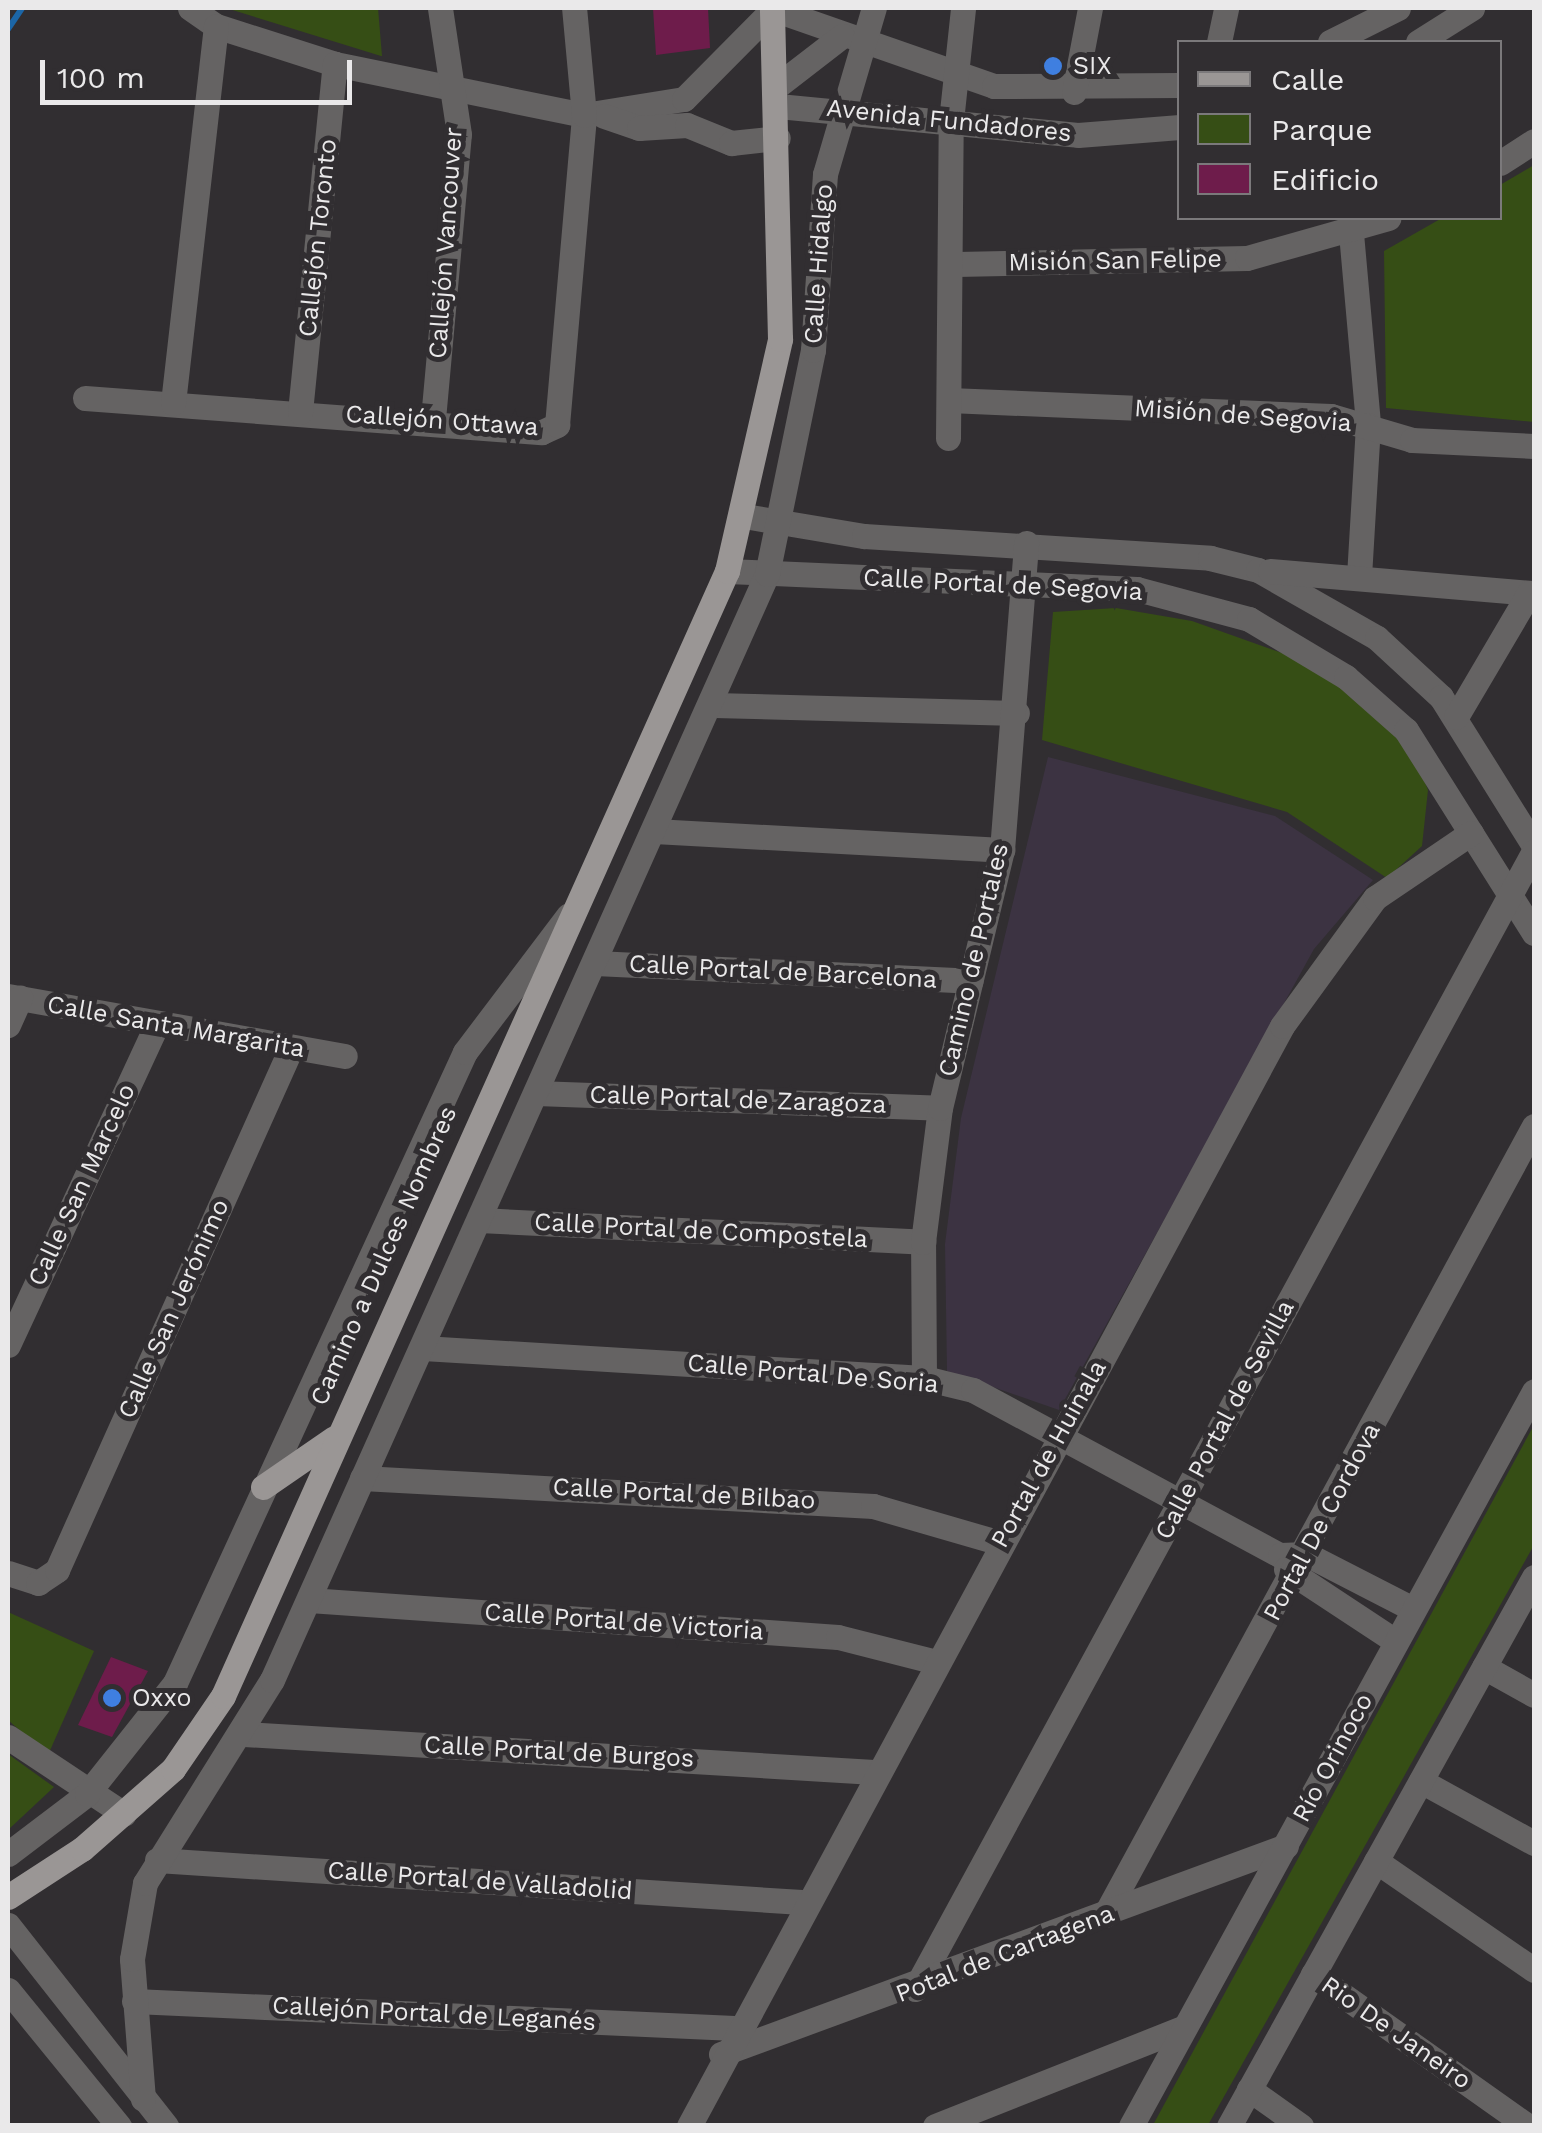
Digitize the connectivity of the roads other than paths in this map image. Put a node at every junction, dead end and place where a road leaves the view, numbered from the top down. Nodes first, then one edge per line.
1 (190, 8) edge
2 (440, 8) edge
3 (574, 8) edge
4 (772, 8) edge
5 (874, 8) edge
6 (963, 8) edge
7 (1090, 8) edge
8 (1226, 8) edge
9 (1398, 8) edge
10 (1472, 8) edge
11 (1370, 25) edge
12 (216, 26) junction
13 (1219, 40) edge
14 (1335, 40) edge
15 (1421, 40) edge
16 (854, 41) junction
17 (335, 64) junction
18 (955, 77) junction
19 (1177, 85) edge
20 (1074, 92) junction
21 (450, 94) junction
22 (778, 96) junction
23 (844, 109) junction
24 (685, 112) junction
25 (594, 116) junction
26 (951, 122) junction
27 (1177, 127) edge
28 (778, 138) junction
29 (1534, 141) edge
30 (1502, 162) edge
31 (1383, 220) edge
32 (1352, 233) junction
33 (956, 264) junction
34 (85, 398) dead end
35 (949, 400) junction
36 (172, 403) junction
37 (300, 412) junction
38 (433, 419) junction
39 (1368, 425) junction
40 (948, 438) dead end
41 (1534, 446) edge
42 (744, 516) junction
43 (780, 524) junction
44 (1026, 542) junction
45 (1210, 558) junction
46 (1258, 570) junction
47 (726, 571) junction
48 (767, 574) junction
49 (1359, 578) junction
50 (1024, 584) junction
51 (1532, 593) edge
52 (1202, 600) junction
53 (714, 705) junction
54 (1017, 713) junction
55 (1456, 718) junction
56 (654, 832) junction
57 (1472, 833) junction
58 (1534, 849) edge
59 (1002, 850) junction
60 (1510, 893) junction
61 (577, 904) junction
62 (1534, 934) edge
63 (595, 963) junction
64 (971, 981) junction
65 (14, 997) edge
66 (8, 1025) edge
67 (156, 1026) junction
68 (291, 1048) junction
69 (345, 1056) dead end
70 (536, 1093) junction
71 (940, 1108) junction
72 (1534, 1126) edge
73 (479, 1220) junction
74 (923, 1242) junction
75 (8, 1345) edge
76 (424, 1348) junction
77 (924, 1378) junction
78 (1534, 1391) edge
79 (1063, 1431) junction
80 (334, 1438) junction
81 (362, 1478) junction
82 (263, 1487) junction
83 (1183, 1498) junction
84 (1000, 1543) junction
85 (1293, 1554) junction
86 (8, 1574) edge
87 (1534, 1577) edge
88 (1292, 1580) junction
89 (308, 1600) junction
90 (1413, 1609) junction
91 (1396, 1641) junction
92 (936, 1662) junction
93 (1484, 1667) junction
94 (1534, 1695) edge
95 (244, 1734) junction
96 (8, 1737) edge
97 (874, 1772) junction
98 (1421, 1781) junction
99 (87, 1794) junction
100 (124, 1814) junction
101 (1534, 1843) edge
102 (1286, 1846) junction
103 (8, 1854) edge
104 (157, 1860) junction
105 (1376, 1861) junction
106 (8, 1897) edge
107 (802, 1902) junction
108 (1106, 1915) junction
109 (8, 1926) edge
110 (1534, 1970) edge
111 (1313, 1974) junction
112 (915, 1989) junction
113 (8, 1990) edge
114 (134, 2001) junction
115 (734, 2028) junction
116 (1183, 2028) junction
117 (721, 2054) junction
118 (1249, 2089) junction
119 (144, 2100) junction
120 (119, 2126) edge
121 (166, 2126) edge
122 (689, 2126) edge
123 (935, 2126) edge
124 (1131, 2126) edge
125 (1229, 2126) edge
126 (1301, 2126) edge
127 (1528, 2126) edge

1 - 12 street
2 - 21 street, Callejón Vancouver
3 - 25 street, Callejón Ottawa
4 - 16 street, Avenida Fundadores
4 - 22 main road, Camino a Dulces Nombres
4 - 24 street
5 - 16 street, Calle Hidalgo
6 - 18 street
7 - 20 street
8 - 13 street
9 - 11 street
10 - 15 street
11 - 14 street
12 - 17 street
12 - 36 street
16 - 18 street, Avenida Fundadores
16 - 22 street
16 - 23 street, Calle Hidalgo
17 - 21 street
17 - 37 street, Callejón Toronto
18 - 20 street, Avenida Fundadores
18 - 26 street
19 - 20 street, Avenida Fundadores
21 - 25 street
21 - 38 street, Callejón Vancouver
22 - 23 street, Avenida Fundadores
22 - 28 main road, Camino a Dulces Nombres
23 - 26 street, Avenida Fundadores
23 - 43 street, Calle Hidalgo
24 - 25 street
24 - 28 street
25 - 38 street, Callejón Ottawa
26 - 27 street, Avenida Fundadores
26 - 33 street
28 - 42 main road, Camino a Dulces Nombres
29 - 30 street
31 - 32 street, Misión San Felipe
32 - 33 street, Misión San Felipe
32 - 39 street
33 - 35 street
34 - 36 street, Callejón Ottawa
35 - 39 street, Misión de Segovia
35 - 40 street
36 - 37 street, Callejón Ottawa
37 - 38 street, Callejón Ottawa
39 - 41 street, Misión de Segovia
39 - 49 street
42 - 43 street, Calle Portal de Segovia
42 - 47 main road, Camino a Dulces Nombres
43 - 44 street, Calle Portal de Segovia
43 - 48 street
44 - 45 street, Calle Portal de Segovia
44 - 50 street, Camino de Portales
45 - 46 street, Calle Portal de Segovia
45 - 52 street
46 - 49 street, Calle Portal de Segovia
46 - 55 street, Calle Portal de Segovia
47 - 48 street, Calle Portal de Segovia
47 - 61 main road, Camino a Dulces Nombres
48 - 50 street, Calle Portal de Segovia
48 - 53 street
49 - 51 street, Calle Portal de Segovia
50 - 52 street, Calle Portal de Segovia
50 - 54 street, Camino de Portales
51 - 55 street
52 - 57 street, Calle Portal de Segovia
53 - 54 street
53 - 56 street
54 - 59 street, Camino de Portales
55 - 58 street, Calle Portal de Segovia
56 - 59 street
56 - 63 street
57 - 60 street, Calle Portal de Segovia
57 - 79 street, Portal de Huinala
58 - 60 street, Calle Portal de Sevilla
59 - 64 street, Camino de Portales
60 - 62 street, Calle Portal de Segovia
60 - 83 street, Calle Portal de Sevilla
61 - 80 main road, Camino a Dulces Nombres
61 - 82 street
63 - 64 street, Calle Portal de Barcelona
63 - 70 street
64 - 71 street, Camino de Portales
65 - 66 street
65 - 67 street, Calle Santa Margarita
67 - 68 street, Calle Santa Margarita
67 - 75 street, Calle San Marcelo
68 - 69 street, Calle Santa Margarita
68 - 86 street, Calle San Jerónimo
70 - 71 street, Calle Portal de Zaragoza
70 - 73 street
71 - 74 street, Camino de Portales
72 - 85 street, Portal De Cordova
73 - 74 street, Calle Portal de Compostela
73 - 76 street
74 - 77 street, Camino de Portales
76 - 77 street, Calle Portal De Soria
76 - 81 street
77 - 79 street, Calle Portal De Soria
78 - 90 street, Río Orinoco
79 - 83 street, Calle Portal De Soria
79 - 84 street, Portal de Huinala
80 - 82 main road
80 - 100 main road, Camino a Dulces Nombres
81 - 84 street, Calle Portal de Bilbao
81 - 89 street
82 - 99 street
83 - 85 street, Calle Portal De Soria
83 - 112 street, Calle Portal de Sevilla
84 - 92 street, Portal de Huinala
85 - 88 street, Portal De Cordova
85 - 90 street, Calle Portal De Soria
87 - 93 street
88 - 91 street
88 - 108 street, Portal De Cordova
89 - 92 street, Calle Portal de Victoria
89 - 95 street
90 - 91 street, Río Orinoco
91 - 102 street, Río Orinoco
92 - 97 street, Portal de Huinala
93 - 94 street
93 - 98 street
95 - 97 street, Calle Portal de Burgos
95 - 104 street
96 - 99 street
97 - 107 street, Portal de Huinala
98 - 101 street
98 - 105 street
99 - 100 street
99 - 103 street
100 - 106 main road, Camino a Dulces Nombres
102 - 108 street, Potal de Cartagena
102 - 116 street, Río Orinoco
104 - 107 street, Calle Portal de Valladolid
104 - 114 street
105 - 110 street
105 - 111 street
107 - 115 street, Portal de Huinala
108 - 112 street, Potal de Cartagena
109 - 119 street
111 - 118 street
111 - 127 street, Rio De Janeiro
112 - 117 street, Potal de Cartagena
113 - 120 street
114 - 115 street, Callejón Portal de Leganés
114 - 119 street
115 - 117 street, Portal de Huinala
116 - 123 street
116 - 124 street, Río Orinoco
117 - 122 street, Portal de Huinala
118 - 125 street
118 - 126 street
119 - 121 street

